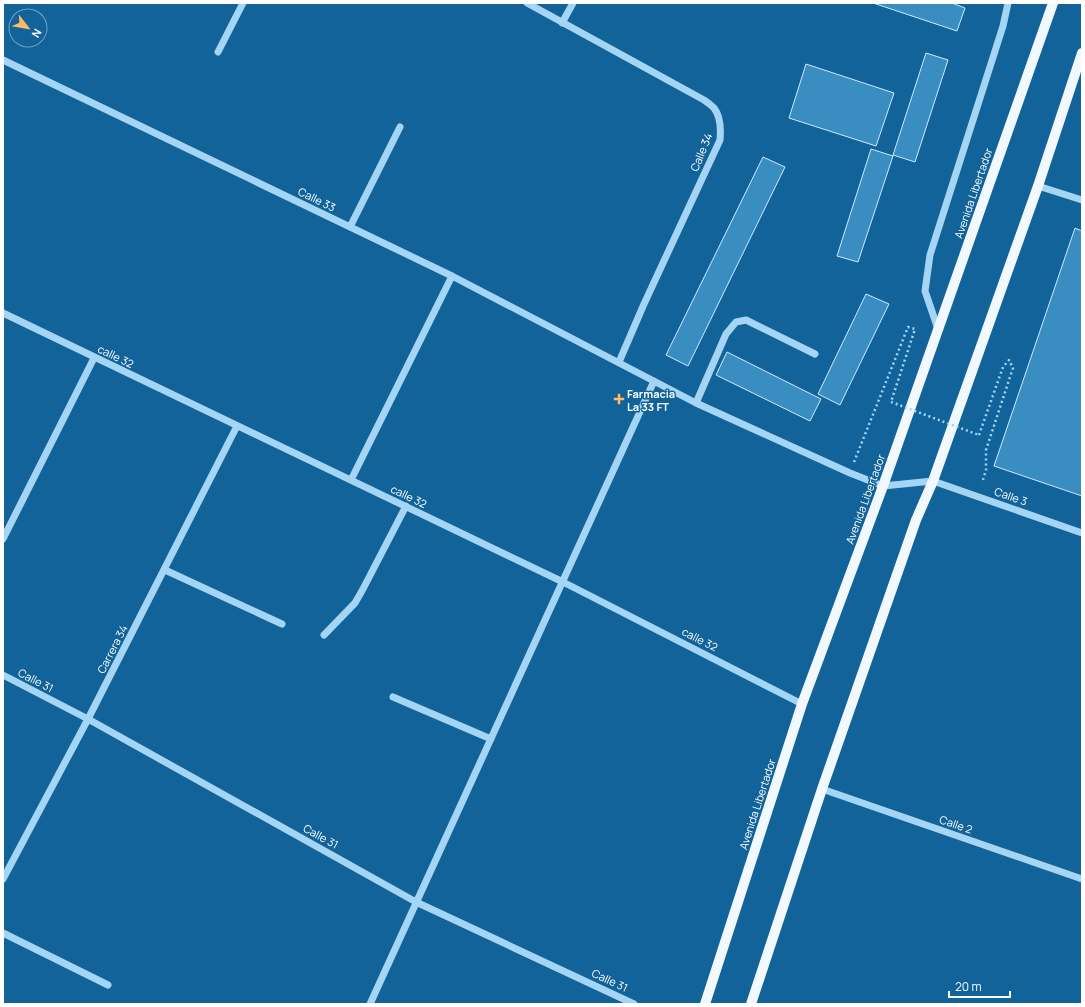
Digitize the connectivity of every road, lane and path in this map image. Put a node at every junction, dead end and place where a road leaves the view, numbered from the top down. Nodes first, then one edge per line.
1 (244, 3) edge
2 (527, 3) edge
3 (573, 3) edge
4 (1008, 3) edge
5 (1053, 3) edge
6 (562, 23) junction
7 (218, 52) dead end
8 (1082, 53) edge
9 (3, 60) edge
10 (400, 127) dead end
11 (1038, 186) junction
12 (1082, 200) edge
13 (350, 227) junction
14 (452, 276) junction
15 (3, 314) edge
16 (938, 329) junction
17 (815, 354) dead end
18 (94, 358) junction
19 (618, 362) junction
20 (654, 381) junction
21 (696, 403) junction
22 (237, 426) junction
23 (850, 473) junction
24 (351, 480) junction
25 (933, 480) junction
26 (981, 484) dead end
27 (883, 486) junction
28 (406, 506) junction
29 (1082, 533) edge
30 (3, 539) edge
31 (165, 570) junction
32 (563, 582) junction
33 (282, 624) dead end
34 (324, 635) dead end
35 (3, 675) edge
36 (393, 696) dead end
37 (802, 704) junction
38 (88, 719) junction
39 (491, 739) junction
40 (822, 789) junction
41 (3, 879) edge
42 (1082, 879) edge
43 (416, 902) junction
44 (3, 933) edge
45 (108, 985) dead end
46 (370, 1004) edge
47 (634, 1004) edge
48 (705, 1004) edge
49 (751, 1004) edge

1 - 7 street
2 - 6 street, Calle 34
3 - 6 street
4 - 16 street
5 - 16 main road, Avenida Libertador
6 - 19 street, Calle 34
8 - 11 main road
9 - 13 street, Calle 33
10 - 13 street
11 - 12 street
11 - 25 main road
13 - 14 street, Calle 33
14 - 19 street, Calle 33
14 - 24 street
15 - 18 street, calle 32
16 - 27 main road, Avenida Libertador
17 - 21 street
18 - 22 street, calle 32
18 - 30 street
19 - 20 street, Calle 33
20 - 21 street, Calle 33
20 - 32 street
21 - 23 street, Calle 33
22 - 24 street, calle 32
22 - 31 street, Carrera 34
23 - 26 path, bridge
23 - 27 street, Calle 33
24 - 28 street, calle 32
25 - 27 street
25 - 29 street, Calle 3
25 - 40 main road
27 - 37 main road, Avenida Libertador
28 - 32 street, calle 32
28 - 34 street
31 - 33 street
31 - 38 street, Carrera 34
32 - 37 street, calle 32
32 - 39 street
35 - 38 street, Calle 31
36 - 39 street
37 - 48 main road, Avenida Libertador
38 - 41 street, Carrera 34
38 - 43 street, Calle 31
39 - 43 street
40 - 42 street, Calle 2
40 - 49 main road
43 - 46 street
43 - 47 street, Calle 31
44 - 45 street

